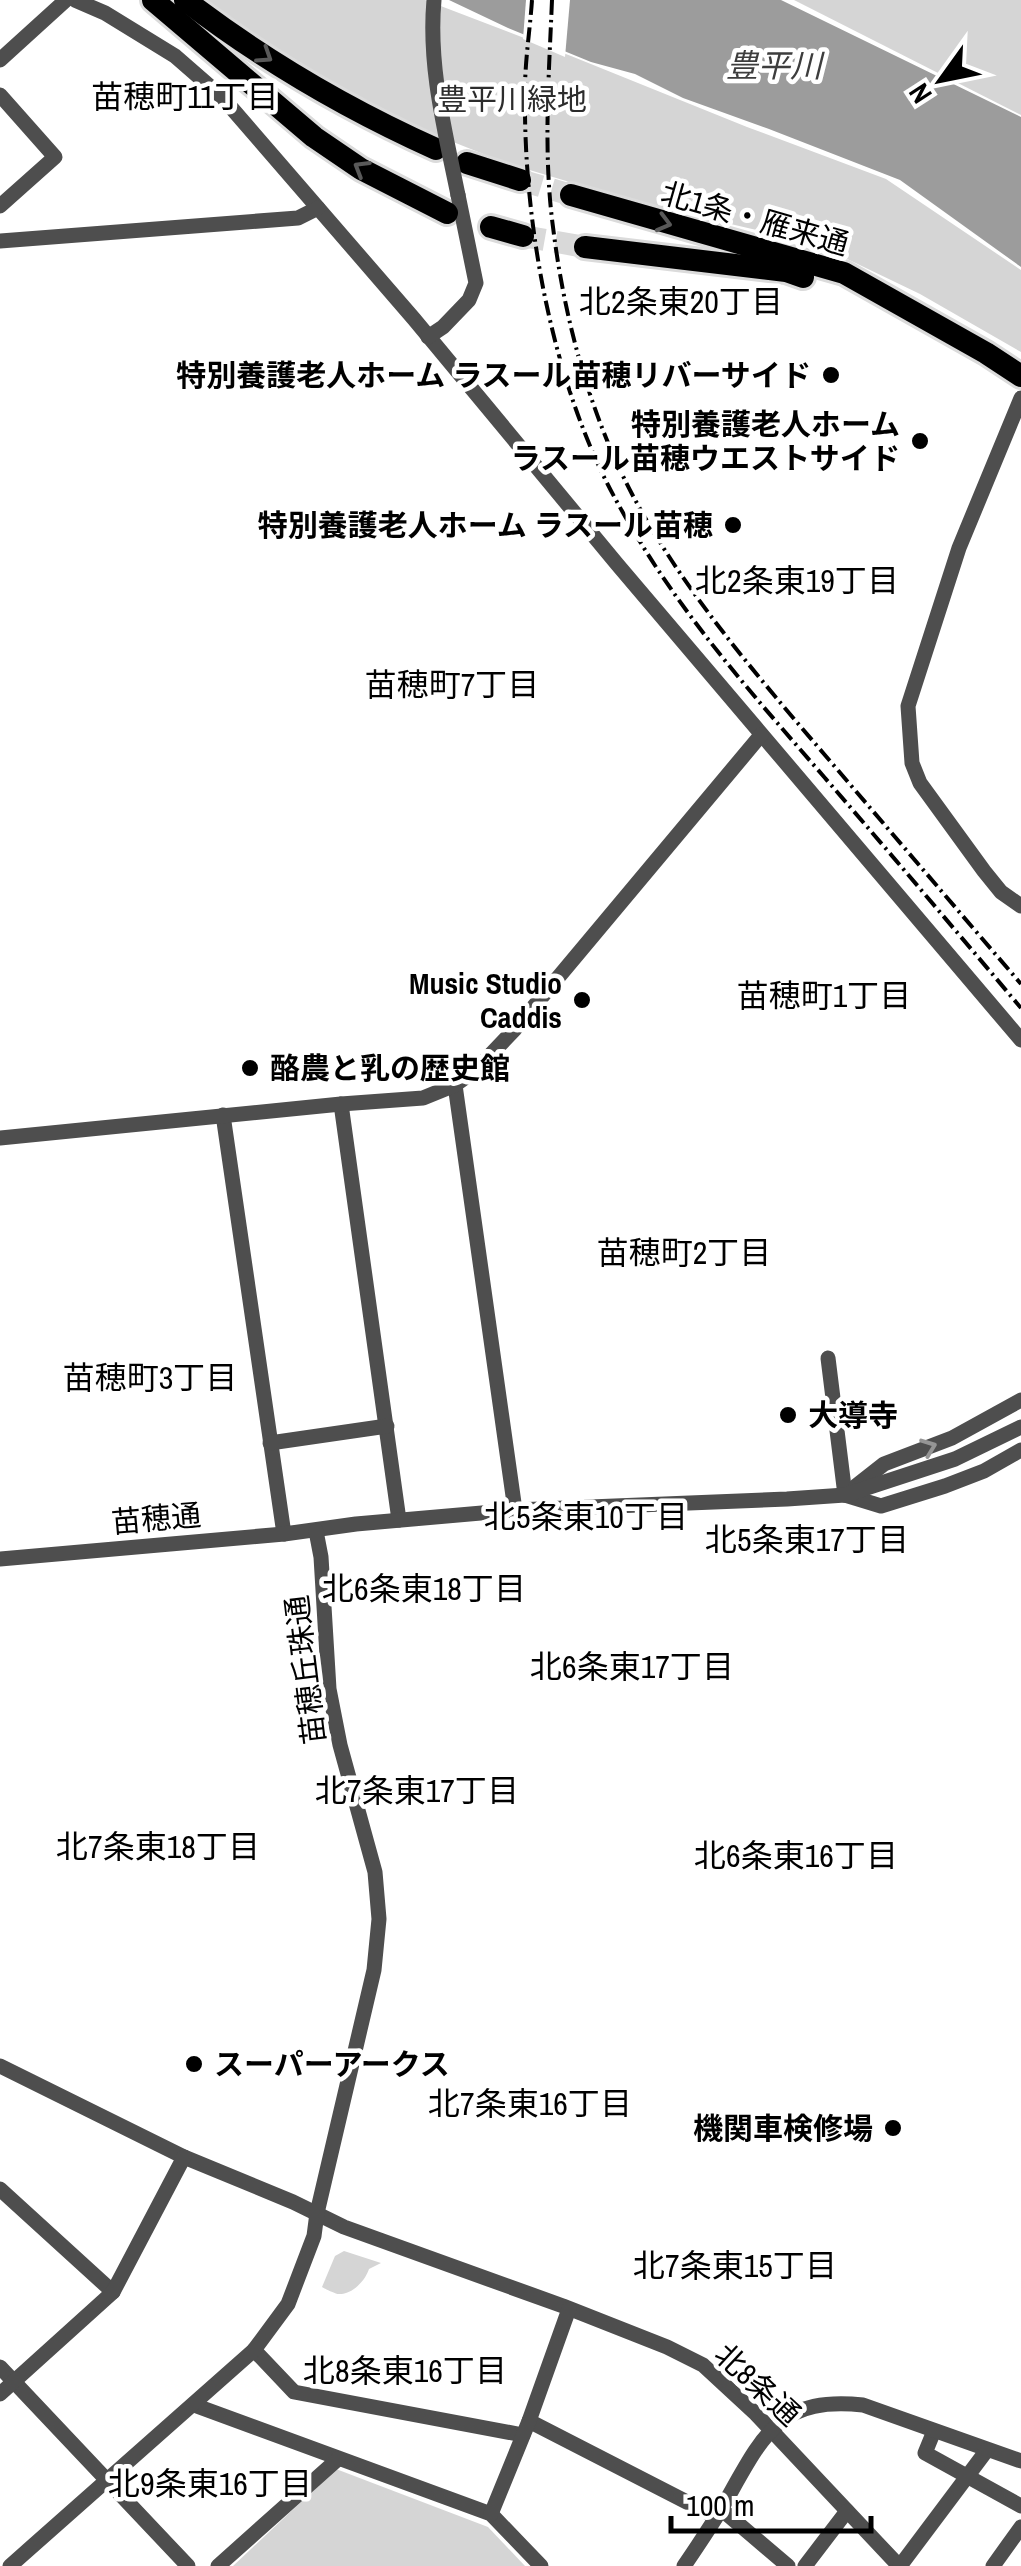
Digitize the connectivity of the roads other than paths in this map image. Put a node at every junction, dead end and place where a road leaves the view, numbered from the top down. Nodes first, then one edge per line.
1 (66, 0) edge
2 (75, 0) edge
3 (153, 0) edge
4 (185, 0) edge
5 (434, 0) edge
6 (0, 60) edge
7 (0, 95) edge
8 (436, 149) dead end
9 (468, 163) dead end
10 (520, 180) tunnel mouth
11 (571, 196) tunnel mouth
12 (452, 204) junction
13 (0, 206) edge
14 (318, 208) junction
15 (491, 227) dead end
16 (523, 236) tunnel mouth
17 (0, 240) edge
18 (584, 247) tunnel mouth
19 (916, 312) junction
20 (428, 337) junction
21 (1021, 376) edge
22 (1021, 398) edge
23 (762, 735) junction
24 (1021, 906) edge
25 (1021, 1040) edge
26 (455, 1085) junction
27 (341, 1104) junction
28 (223, 1115) junction
29 (0, 1138) edge
30 (828, 1358) dead end
31 (1021, 1400) edge
32 (387, 1426) junction
33 (1021, 1427) edge
34 (270, 1443) junction
35 (1021, 1450) edge
36 (845, 1495) junction
37 (515, 1510) junction
38 (400, 1520) junction
39 (316, 1531) junction
40 (284, 1534) junction
41 (0, 1559) edge
42 (0, 2066) edge
43 (184, 2157) junction
44 (0, 2189) edge
45 (317, 2213) junction
46 (113, 2292) junction
47 (569, 2308) junction
48 (254, 2350) junction
49 (0, 2368) edge
50 (14, 2382) junction
51 (0, 2394) edge
52 (194, 2405) junction
53 (526, 2428) junction
54 (771, 2431) junction
55 (934, 2431) junction
56 (987, 2450) junction
57 (338, 2458) junction
58 (1021, 2461) edge
59 (967, 2476) junction
60 (108, 2480) junction
61 (1021, 2506) edge
62 (846, 2511) junction
63 (718, 2513) junction
64 (491, 2514) junction
65 (1021, 2528) edge
66 (10, 2566) edge
67 (188, 2566) edge
68 (218, 2566) edge
69 (540, 2566) edge
70 (684, 2566) edge
71 (788, 2566) edge
72 (806, 2566) edge
73 (900, 2566) edge
74 (993, 2566) edge

1 - 6 street
2 - 14 street
12 -> 3 highway
4 -> 8 highway
5 - 12 street, bridge
7 - 13 street
9 - 10 highway
11 -> 19 highway, 北1条・雁来通
12 - 20 street
14 - 17 street
14 - 20 street
15 - 16 highway
18 - 19 highway, 北1条・雁来通
19 - 21 highway, 北1条・雁来通
20 - 23 street
22 - 24 street
23 - 25 street
23 - 26 street
26 - 27 street
26 - 37 street
27 - 28 street
27 - 32 street
28 - 29 street
28 - 34 street
30 - 36 street
36 -> 31 street
32 - 34 street
32 - 38 street
33 - 36 street
34 - 40 street
35 - 36 street
36 - 37 street
37 - 38 street
38 - 39 street
39 - 40 street, 苗穂通
39 - 45 street, 苗穂丘珠通
40 - 41 street, 苗穂通
42 - 43 street, 北8条通
43 - 45 street, 北8条通
43 - 46 street
44 - 46 street
45 - 47 street, 北8条通
45 - 48 street, 苗穂丘珠通
46 - 50 street
47 - 53 street
47 - 54 street, 北8条通
48 - 52 street, 苗穂丘珠通
48 - 53 street
49 - 50 street
50 - 51 street
50 - 60 street
52 - 57 street
52 - 60 street, 苗穂丘珠通
53 - 63 street
53 - 64 street
54 - 55 street
54 - 62 street, 北8条通
54 - 63 street
55 - 56 street
55 - 59 street
56 - 58 street
56 - 59 street
57 - 64 street
57 - 68 street
59 - 61 street
59 - 73 street
60 - 66 street, 苗穂丘珠通
60 - 67 street
62 - 72 street
62 - 73 street, 北8条通
63 - 70 street
63 - 71 street
64 - 69 street
65 - 74 street

